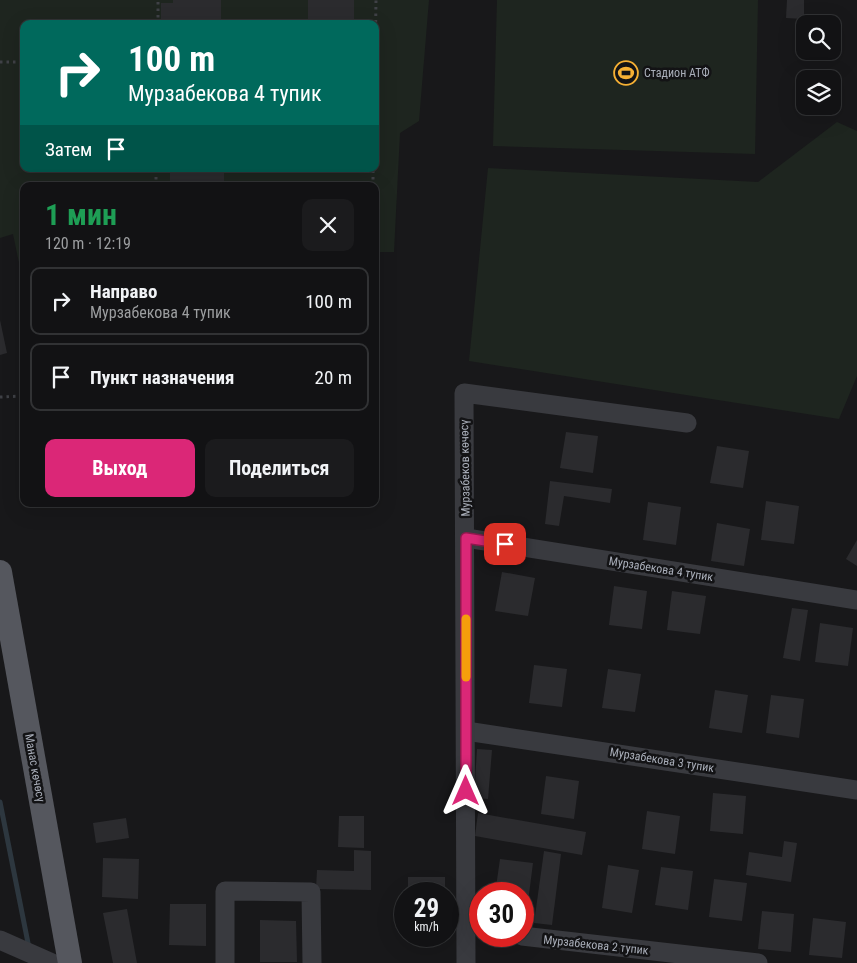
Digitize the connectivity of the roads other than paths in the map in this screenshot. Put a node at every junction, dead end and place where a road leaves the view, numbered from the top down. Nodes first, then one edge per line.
1 (687, 423) dead end
2 (466, 538) junction
3 (1, 579) edge
4 (857, 600) edge
5 (466, 731) junction
6 (857, 790) edge
7 (471, 882) edge
8 (534, 937) edge
9 (3, 942) edge
10 (470, 947) edge
11 (57, 962) edge
12 (225, 963) edge
13 (312, 963) edge
14 (466, 963) edge
15 (758, 963) edge

1 - 2 street, Мурзабеков көчөсү
2 - 4 street, Мурзабекова 4 тупик
2 - 5 street, Мурзабеков көчөсү
3 - 11 main road, Манас көчөсү
5 - 6 street, Мурзабекова 3 тупик
5 - 7 street, Мурзабеков көчөсү
8 - 15 street, Мурзабекова 2 тупик
9 - 11 street
10 - 14 street, Мурзабеков көчөсү
12 - 13 street

